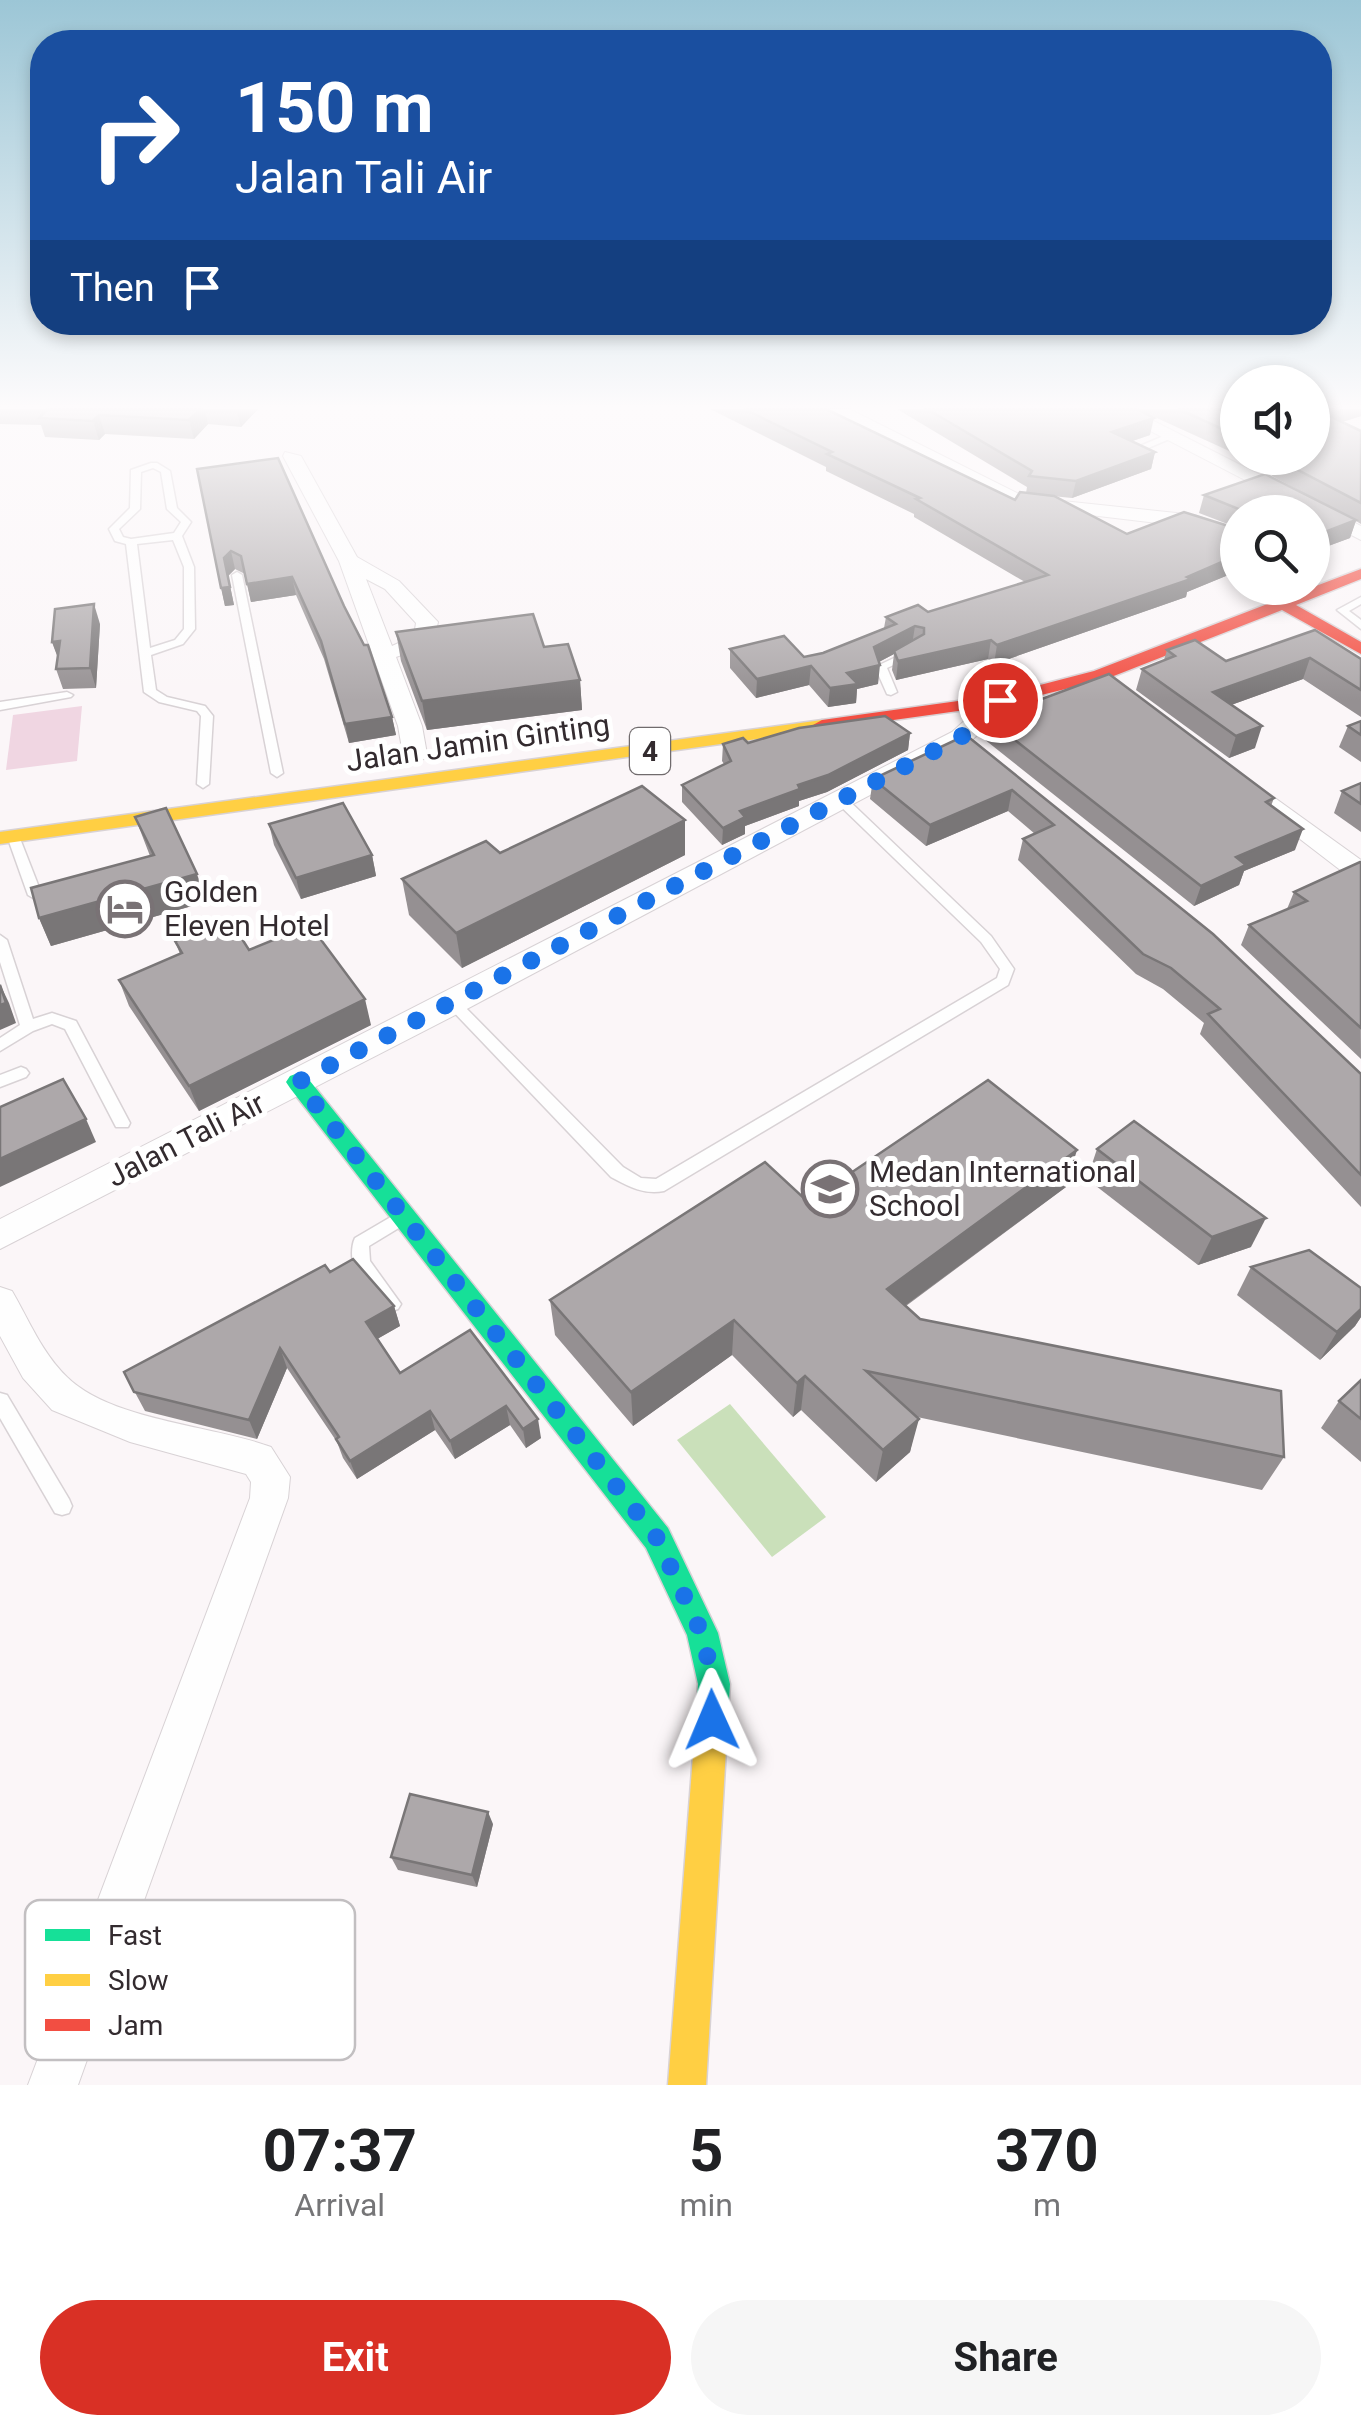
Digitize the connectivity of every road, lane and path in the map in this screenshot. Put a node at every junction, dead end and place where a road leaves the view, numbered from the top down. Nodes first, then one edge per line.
1 (132, 506) edge
2 (171, 506) edge
3 (319, 506) edge
4 (1060, 506) edge
5 (1306, 506) edge
6 (1220, 531) edge
7 (1361, 534) edge
8 (177, 536) junction
9 (131, 542) junction
10 (349, 561) junction
11 (1361, 574) edge
12 (237, 575) dead end
13 (1330, 586) edge
14 (1361, 600) edge
15 (1281, 605) edge
16 (1289, 605) edge
17 (1361, 626) edge
18 (1361, 649) edge
19 (914, 651) edge
20 (144, 653) junction
21 (384, 656) junction
22 (1100, 675) junction
23 (964, 681) dead end
24 (892, 692) junction
25 (67, 694) dead end
26 (1131, 698) edge
27 (1000, 700) junction
28 (0, 706) edge
29 (751, 710) dead end
30 (415, 754) dead end
31 (1223, 768) edge
32 (277, 773) dead end
33 (203, 784) dead end
34 (839, 798) junction
35 (6, 837) edge
36 (1361, 873) edge
37 (35, 895) edge
38 (0, 940) edge
39 (454, 1004) junction
40 (28, 1027) junction
41 (0, 1046) edge
42 (21, 1073) dead end
43 (1, 1078) edge
44 (298, 1082) junction
45 (122, 1123) dead end
46 (405, 1216) junction
47 (0, 1235) edge
48 (0, 1302) edge
49 (392, 1304) edge
50 (0, 1401) edge
51 (62, 1506) dead end
52 (122, 1900) edge
53 (62, 2060) edge
54 (53, 2085) edge
55 (688, 2085) edge

1 - 9 lane
2 - 8 lane
3 - 10 street
4 - 6 street
5 - 7 street
8 - 9 lane
8 - 20 lane
9 - 20 lane
10 - 21 street
10 - 21 street
11 - 13 main road, Jalan Jamin Ginting / 4
12 - 32 lane
14 - 17 lane
15 - 22 main road, Jalan Jamin Ginting / 4
16 - 18 main road
19 - 24 lane
20 - 33 lane
21 - 30 street
22 - 26 street
22 - 27 main road, Jalan Jamin Ginting / 4
23 - 24 main road
24 - 29 main road
25 - 28 lane
27 - 34 street, Jalan Tali Air
27 - 35 main road, Jalan Jamin Ginting / 4
31 - 36 street
34 - 39 street, Jalan Tali Air
34 - 39 lane
35 - 37 lane
38 - 40 lane
39 - 44 street, Jalan Tali Air
40 - 41 lane
40 - 45 lane
42 - 43 lane
44 - 46 main road
44 - 47 street, Jalan Tali Air
46 - 49 lane
46 - 55 main road
48 - 52 street
50 - 51 lane
53 - 54 street

